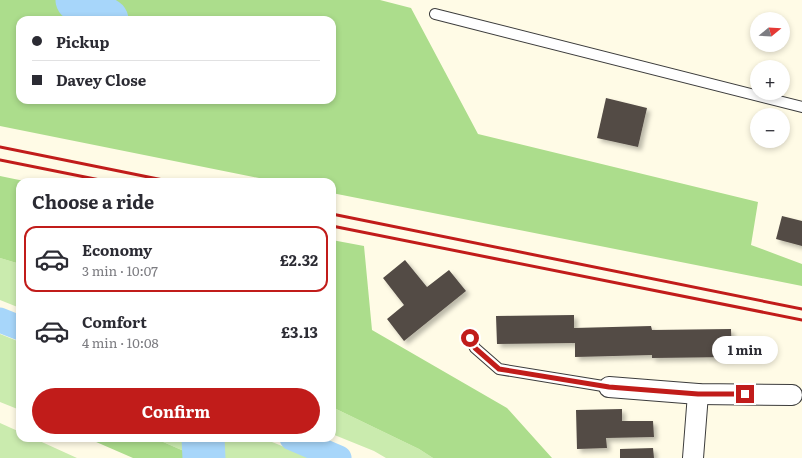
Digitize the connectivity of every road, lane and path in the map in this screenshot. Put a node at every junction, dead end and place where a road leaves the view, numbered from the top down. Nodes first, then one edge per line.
1 (435, 14) dead end
2 (802, 107) edge
3 (470, 338) dead end
4 (609, 387) joint
5 (698, 394) junction
6 (792, 395) dead end
7 (693, 458) edge

1 - 2 lane
3 - 4 lane
4 - 5 street
5 - 6 street
5 - 7 street

